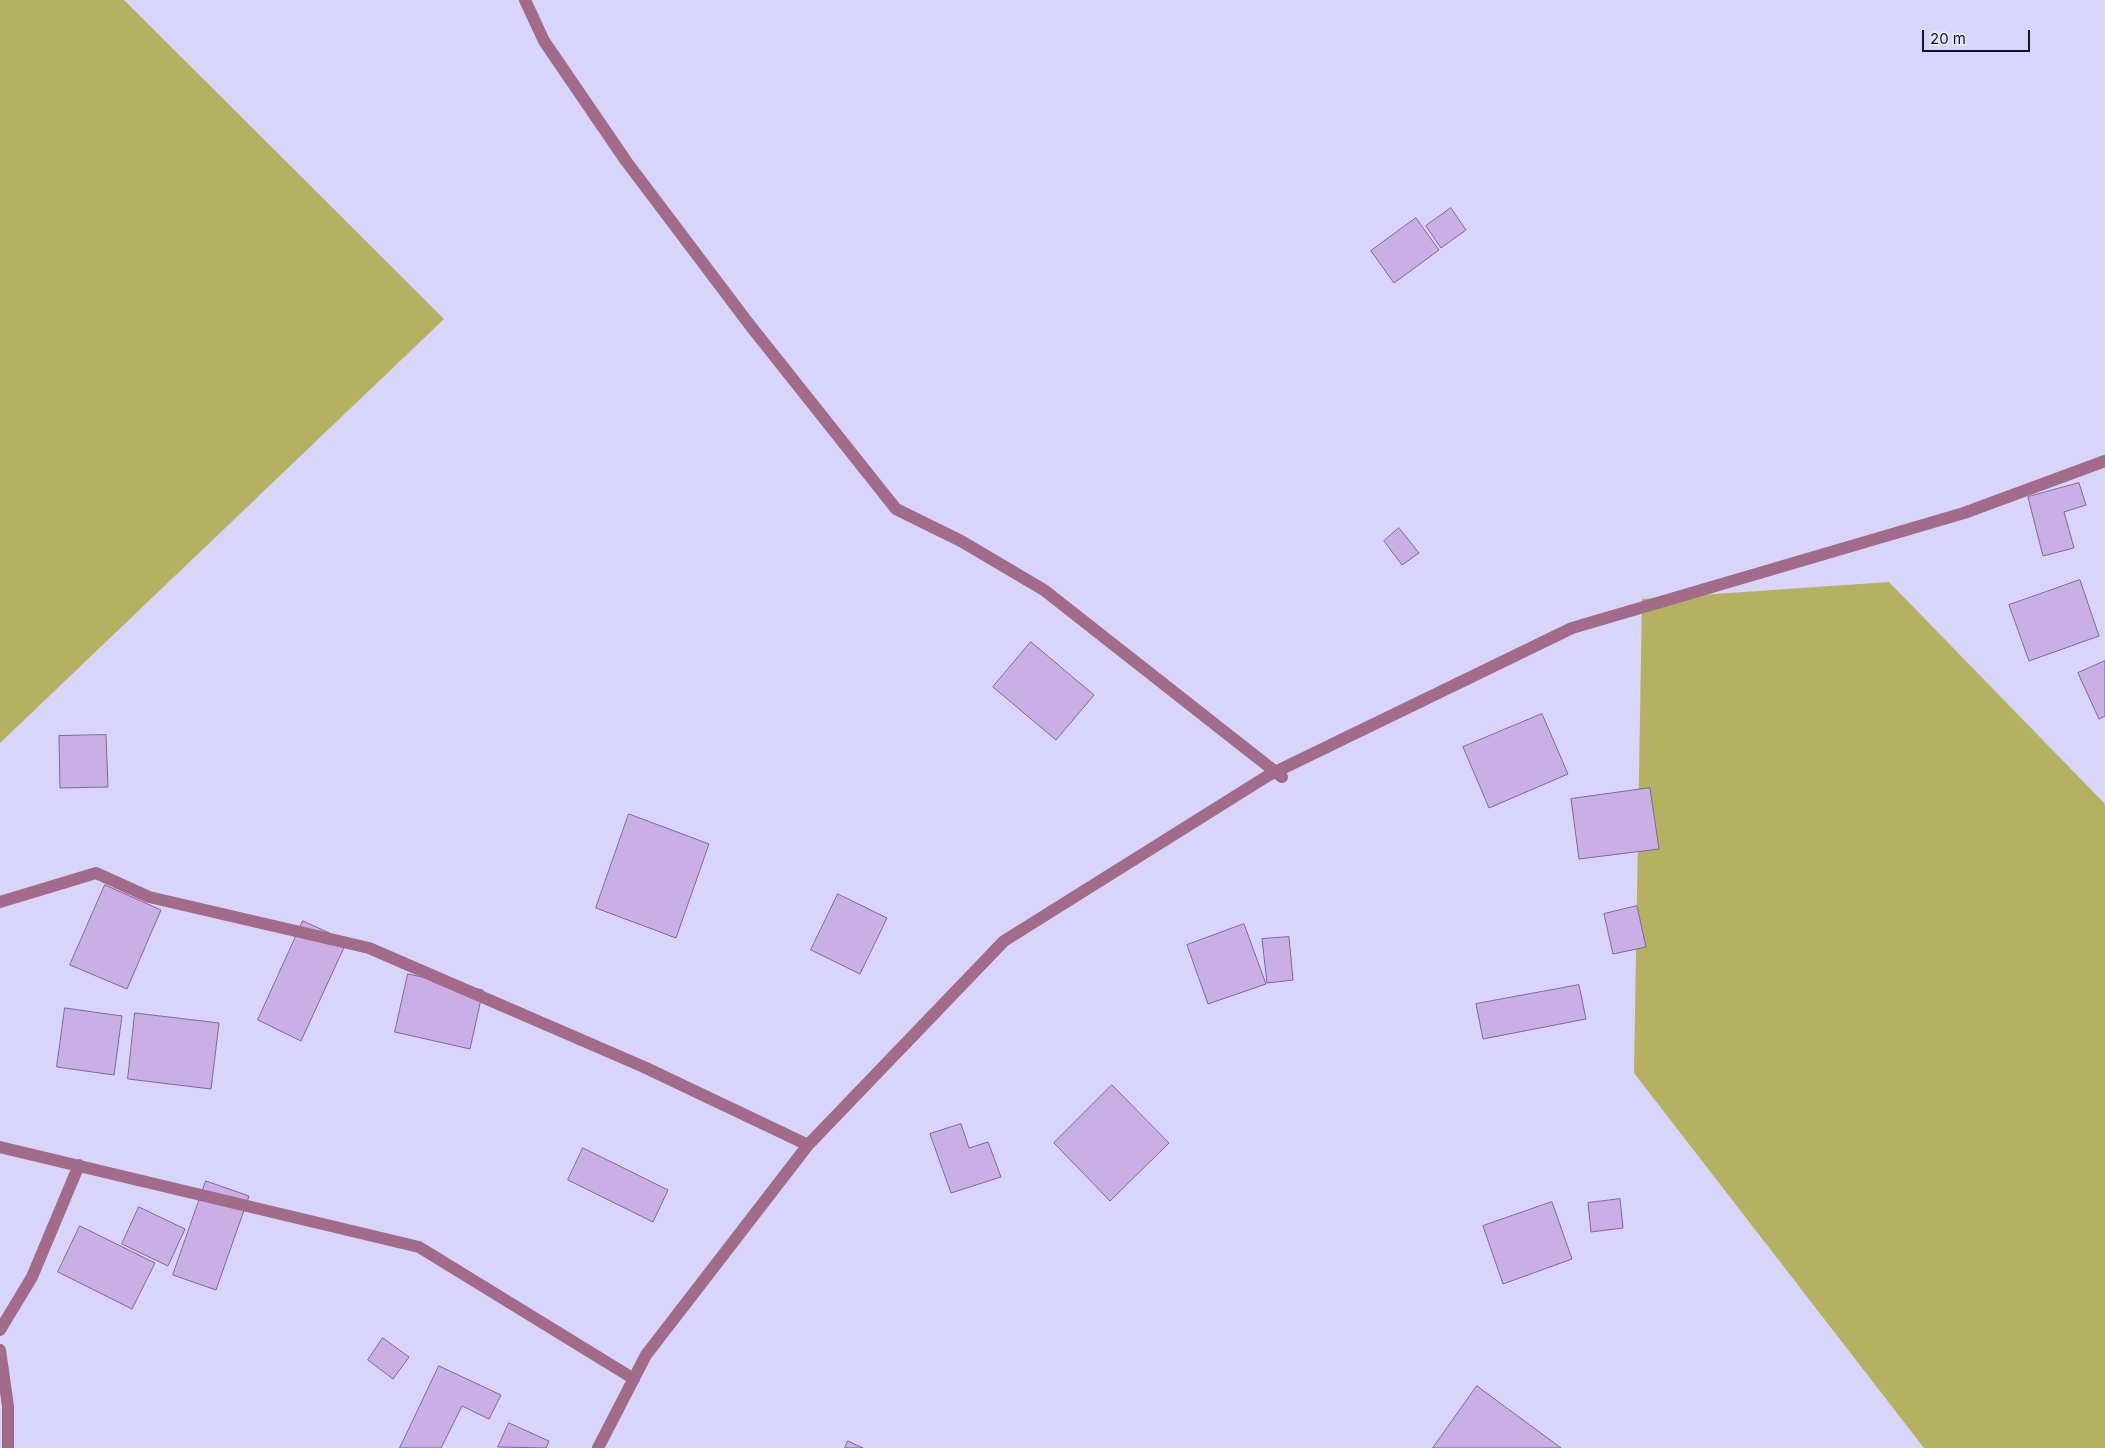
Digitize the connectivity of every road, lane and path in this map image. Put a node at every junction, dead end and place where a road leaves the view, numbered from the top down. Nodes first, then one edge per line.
1 (525, 0) edge
2 (2105, 461) edge
3 (1279, 774) junction
4 (0, 902) edge
5 (808, 1145) junction
6 (0, 1146) edge
7 (79, 1165) junction
8 (0, 1330) edge
9 (0, 1350) edge
10 (634, 1379) junction
11 (8, 1448) edge
12 (598, 1448) edge

1 - 3 street
2 - 3 street
3 - 5 street
4 - 5 street
5 - 10 street
6 - 7 street
7 - 8 street
7 - 10 street
9 - 11 street
10 - 12 street

